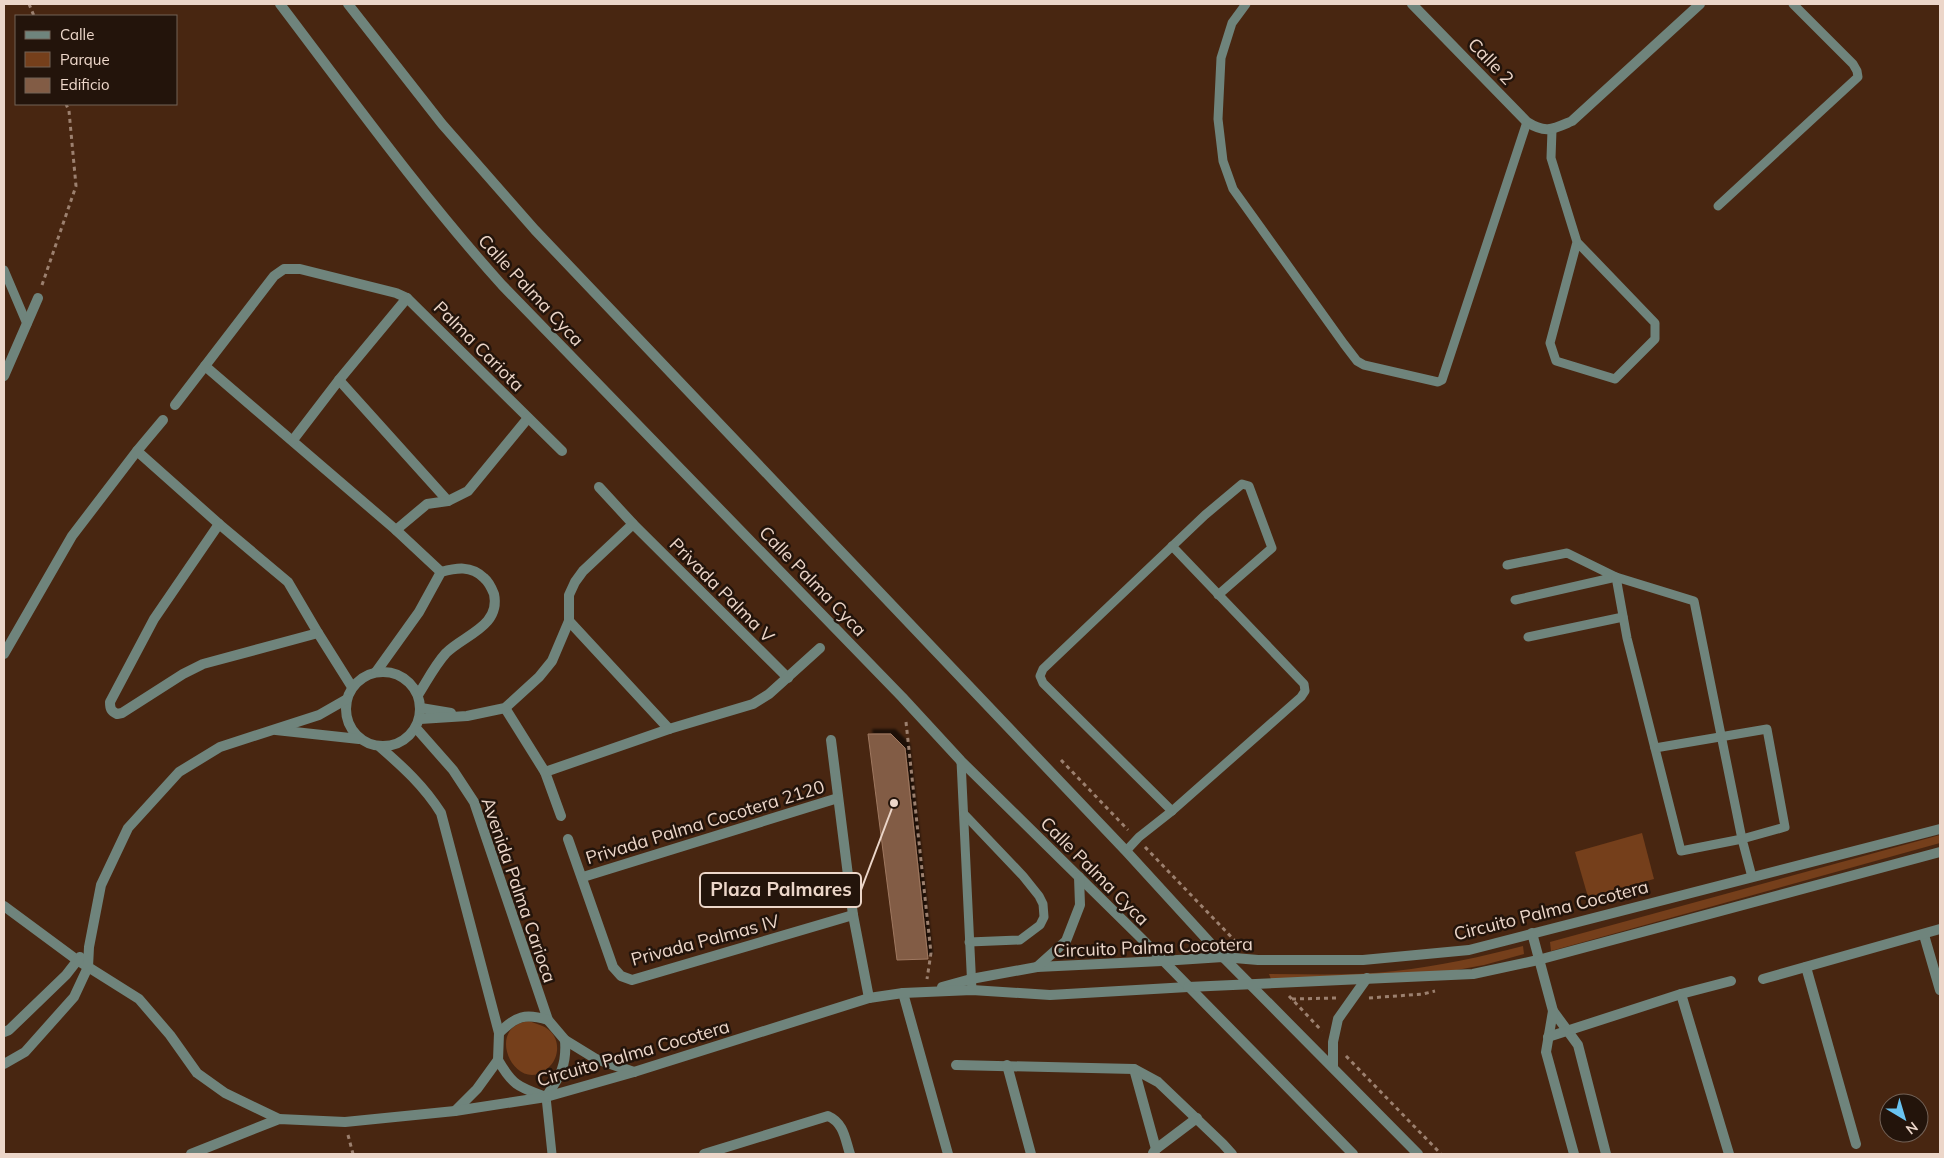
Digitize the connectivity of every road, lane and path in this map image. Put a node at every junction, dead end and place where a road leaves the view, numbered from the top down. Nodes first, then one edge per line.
1 (280, 4) edge
2 (348, 4) edge
3 (1246, 4) edge
4 (1412, 4) edge
5 (1700, 4) edge
6 (1793, 4) edge
7 (66, 105) edge
8 (1527, 122) junction
9 (1552, 130) junction
10 (1718, 206) dead end
11 (1577, 242) junction
12 (4, 270) edge
13 (38, 298) joint
14 (407, 298) junction
15 (26, 324) junction
16 (205, 366) junction
17 (4, 376) edge
18 (339, 380) junction
19 (174, 405) dead end
20 (528, 418) junction
21 (163, 420) dead end
22 (293, 440) junction
23 (137, 450) junction
24 (562, 451) dead end
25 (599, 487) dead end
26 (448, 501) junction
27 (219, 524) junction
28 (633, 524) junction
29 (396, 530) junction
30 (1172, 546) junction
31 (1507, 566) dead end
32 (441, 572) junction
33 (1616, 577) junction
34 (1218, 595) junction
35 (1515, 600) dead end
36 (1623, 618) junction
37 (569, 620) junction
38 (318, 633) junction
39 (1528, 637) dead end
40 (820, 648) dead end
41 (4, 654) edge
42 (376, 672) junction
43 (788, 678) junction
44 (352, 687) junction
45 (418, 695) junction
46 (902, 697) junction
47 (347, 699) junction
48 (421, 708) junction
49 (505, 708) junction
50 (467, 716) junction
51 (418, 723) junction
52 (270, 729) junction
53 (670, 729) junction
54 (1722, 736) junction
55 (360, 739) junction
56 (832, 740) dead end
57 (380, 747) junction
58 (1655, 748) junction
59 (961, 761) junction
60 (545, 772) junction
61 (838, 798) junction
62 (1172, 811) junction
63 (964, 814) junction
64 (561, 816) dead end
65 (1940, 829) edge
66 (1742, 839) junction
67 (568, 840) dead end
68 (1126, 851) junction
69 (1940, 852) edge
70 (583, 877) junction
71 (1079, 877) junction
72 (1752, 877) junction
73 (4, 906) edge
74 (853, 915) junction
75 (1940, 929) edge
76 (1532, 933) junction
77 (1924, 935) junction
78 (969, 942) junction
79 (89, 947) junction
80 (1224, 957) junction
81 (77, 960) junction
82 (1538, 960) junction
83 (1162, 961) junction
84 (88, 967) junction
85 (1037, 967) junction
86 (1806, 967) junction
87 (1367, 978) junction
88 (1763, 979) dead end
89 (1731, 982) dead end
90 (1249, 983) junction
91 (972, 984) junction
92 (1188, 987) junction
93 (1940, 990) edge
94 (924, 992) junction
95 (903, 994) junction
96 (1681, 994) junction
97 (869, 998) junction
98 (1553, 1011) junction
99 (548, 1020) junction
100 (1568, 1031) junction
101 (4, 1032) edge
102 (500, 1032) junction
103 (1548, 1037) junction
104 (565, 1040) junction
105 (498, 1060) junction
106 (4, 1064) edge
107 (956, 1065) dead end
108 (1007, 1065) junction
109 (1355, 1065) dead end
110 (1333, 1067) junction
111 (1134, 1068) junction
112 (634, 1072) junction
113 (546, 1097) junction
114 (455, 1111) junction
115 (1197, 1118) junction
116 (278, 1119) junction
117 (345, 1122) junction
118 (1856, 1144) dead end
119 (1155, 1152) edge
120 (192, 1154) edge
121 (353, 1154) edge
122 (552, 1154) edge
123 (704, 1154) edge
124 (850, 1154) edge
125 (948, 1154) edge
126 (1031, 1154) edge
127 (1232, 1154) edge
128 (1353, 1154) edge
129 (1418, 1154) edge
130 (1441, 1154) edge
131 (1574, 1154) edge
132 (1606, 1154) edge
133 (1728, 1154) edge

1 - 46 street, Calle Palma Cyca
2 - 68 street, Calle Palma Cyca
3 - 8 lane
4 - 8 street, Calle 2
5 - 9 street
6 - 10 lane
7 - 13 path
8 - 9 street, Calle 2
9 - 11 lane
11 - 11 lane
12 - 15 lane
13 - 15 street
14 - 16 street, Palma Cariota
14 - 18 street
14 - 20 street, Palma Cariota
15 - 17 street
16 - 19 street, Palma Cariota
16 - 22 street
18 - 22 street
18 - 26 street
20 - 24 street, Palma Cariota
20 - 26 street
21 - 23 street
22 - 29 street
23 - 27 street
23 - 41 street
25 - 28 street, Privada Palma V
26 - 29 street
27 - 38 street
27 - 38 street
28 - 37 street
28 - 43 street, Privada Palma V
29 - 32 street
30 - 34 lane
30 - 34 lane
30 - 62 lane
31 - 33 lane
32 - 42 street
32 - 45 street
33 - 35 lane
33 - 36 lane
33 - 54 lane
34 - 62 lane
36 - 39 lane
36 - 58 lane
37 - 49 street
37 - 53 street
38 - 44 street
40 - 43 street
42 - 44 street
42 - 45 street
43 - 53 street
44 - 47 street
45 - 48 street
46 - 59 street, Calle Palma Cyca
46 - 94 path
47 - 52 street
47 - 55 street
48 - 50 street
48 - 51 street
49 - 50 street
49 - 60 street
50 - 51 street
51 - 57 street
51 - 99 street, Avenida Palma Carioca
52 - 55 street
52 - 79 street
53 - 60 street
54 - 58 lane
54 - 66 lane
54 - 66 lane
55 - 57 street
56 - 61 street
57 - 102 street
58 - 66 lane
59 - 63 lane
59 - 71 street, Calle Palma Cyca
60 - 64 street
61 - 70 street, Privada Palma Cocotera 2120
61 - 74 street
62 - 68 lane
63 - 78 lane
63 - 78 lane
65 - 72 street, Circuito Palma Cocotera
66 - 72 lane
67 - 70 street, Privada Palmas IV
68 - 80 street, Calle Palma Cyca
69 - 82 street, Circuito Palma Cocotera
70 - 74 street, Privada Palmas IV
71 - 83 street, Calle Palma Cyca
71 - 85 street
72 - 76 street, Circuito Palma Cocotera
73 - 81 street
74 - 97 street
75 - 77 street
76 - 80 street, Circuito Palma Cocotera
76 - 82 street
77 - 86 street
77 - 93 street
78 - 91 lane
79 - 81 street
79 - 84 street
80 - 83 street, Circuito Palma Cocotera
80 - 90 street, Calle Palma Cyca
81 - 84 street
81 - 101 street
82 - 87 street, Circuito Palma Cocotera
82 - 98 street
83 - 85 street, Circuito Palma Cocotera
83 - 92 street, Calle Palma Cyca
84 - 106 street
84 - 116 street
85 - 91 street, Circuito Palma Cocotera
86 - 88 street
86 - 118 street
87 - 90 street, Circuito Palma Cocotera
87 - 110 street
89 - 96 street
90 - 92 street, Circuito Palma Cocotera
90 - 110 street, Calle Palma Cyca
91 - 92 street, Circuito Palma Cocotera
91 - 94 street, Circuito Palma Cocotera
92 - 128 street, Calle Palma Cyca
94 - 95 street, Circuito Palma Cocotera
95 - 97 street, Circuito Palma Cocotera
95 - 125 street
96 - 100 street
96 - 133 street
97 - 112 street, Circuito Palma Cocotera
98 - 100 street
98 - 103 street
99 - 102 street
99 - 104 street, Avenida Palma Carioca
100 - 103 street
100 - 132 street
102 - 105 street
103 - 131 street
104 - 112 street, Avenida Palma Carioca
104 - 113 street
105 - 113 street
105 - 114 street
107 - 108 street
108 - 111 street
108 - 126 street
109 - 130 path
110 - 129 street, Calle Palma Cyca
111 - 115 street
111 - 119 street
112 - 113 street, Circuito Palma Cocotera
113 - 114 street, Circuito Palma Cocotera
113 - 122 lane
114 - 117 street, Circuito Palma Cocotera
115 - 119 street
115 - 127 street
116 - 117 street, Circuito Palma Cocotera
116 - 120 street
117 - 121 path
123 - 124 street

